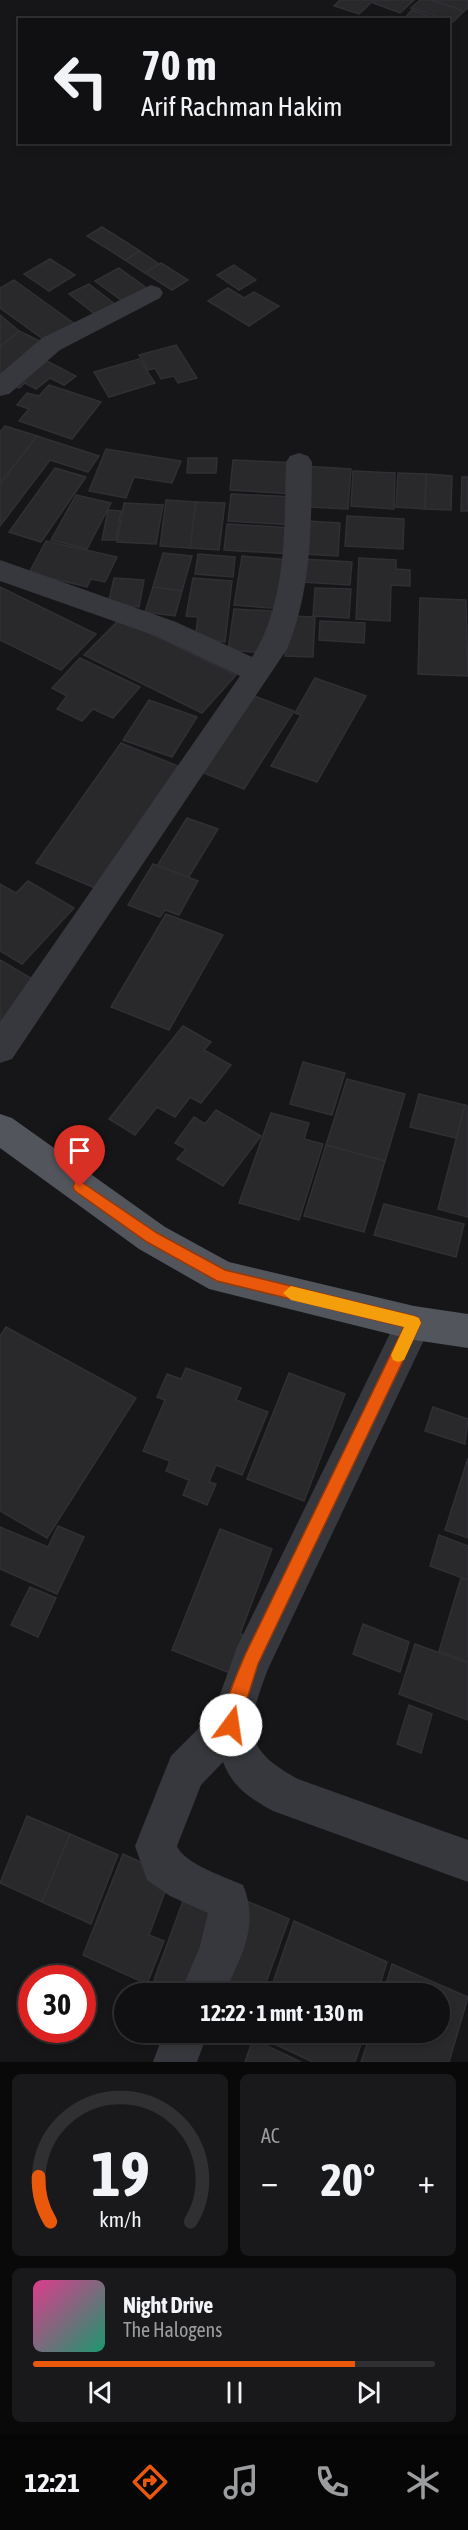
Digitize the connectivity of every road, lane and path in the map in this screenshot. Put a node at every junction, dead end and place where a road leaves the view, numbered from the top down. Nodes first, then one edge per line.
1 (150, 293) dead end
2 (0, 388) edge
3 (299, 462) dead end
4 (0, 570) edge
5 (258, 672) junction
6 (0, 1049) edge
7 (0, 1129) edge
8 (414, 1323) junction
9 (468, 1331) edge
10 (231, 1725) junction
11 (468, 1861) edge
12 (206, 1983) edge
13 (182, 2043) edge
14 (175, 2062) edge

1 - 2 street
3 - 5 street
4 - 5 street
5 - 6 street
7 - 8 main road
8 - 9 main road
8 - 10 street
10 - 11 street
10 - 12 street
13 - 14 street

